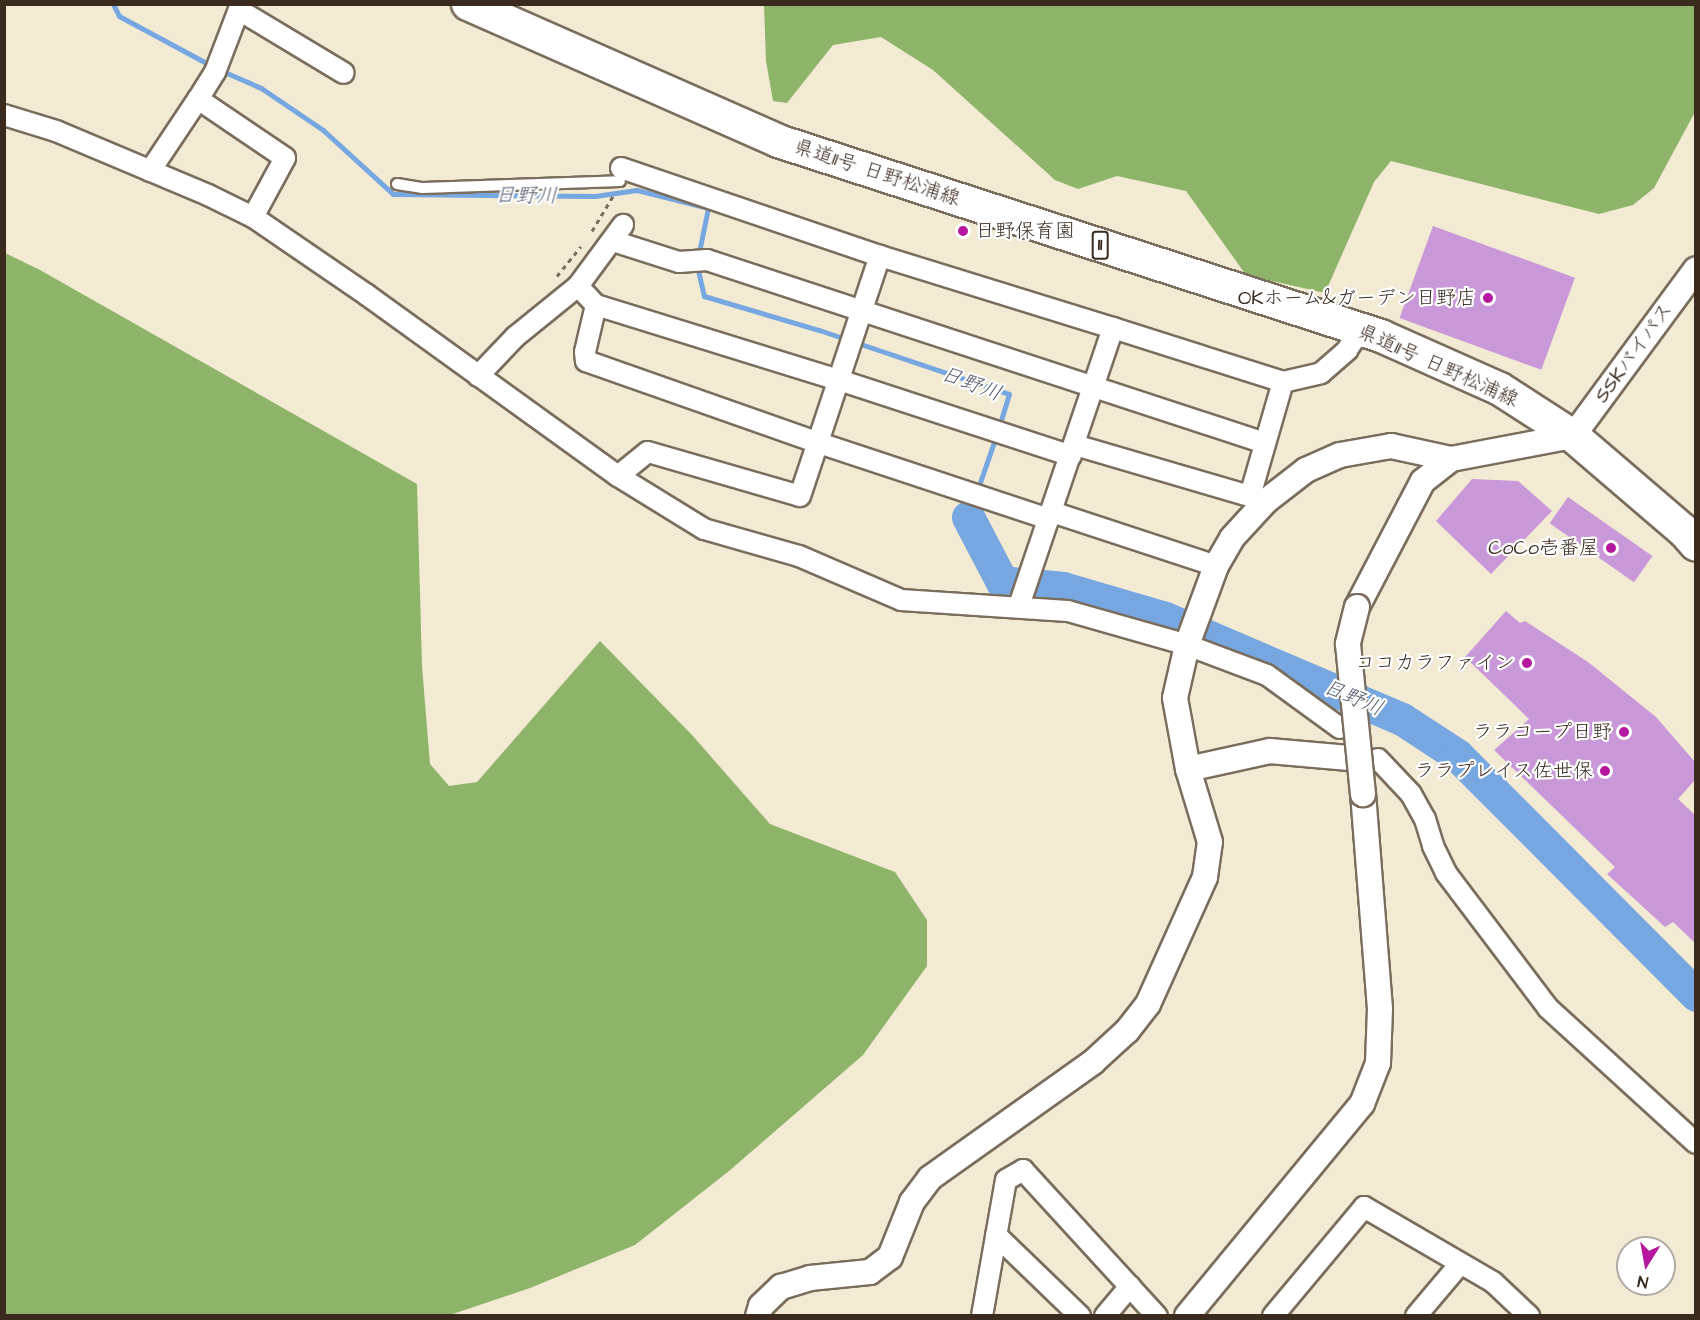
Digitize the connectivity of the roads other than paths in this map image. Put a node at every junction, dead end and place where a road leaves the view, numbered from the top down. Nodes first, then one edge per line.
1 (468, 4) edge
2 (240, 7) edge
3 (344, 73) dead end
4 (198, 99) junction
5 (4, 115) edge
6 (150, 171) junction
7 (621, 175) joint
8 (397, 184) dead end
9 (253, 217) junction
10 (880, 256) junction
11 (1695, 269) edge
12 (578, 286) junction
13 (596, 305) junction
14 (862, 310) junction
15 (1113, 328) junction
16 (1361, 329) junction
17 (478, 376) junction
18 (839, 380) junction
19 (1283, 382) junction
20 (1093, 388) junction
21 (1573, 436) junction
22 (819, 443) junction
23 (1265, 443) junction
24 (1073, 450) junction
25 (1451, 459) junction
26 (618, 476) junction
27 (1258, 499) junction
28 (1051, 516) junction
29 (1693, 532) edge
30 (1216, 566) junction
31 (1019, 606) junction
32 (1187, 645) junction
33 (1340, 728) dead end
34 (1369, 759) junction
35 (1188, 769) junction
36 (1695, 1143) edge
37 (996, 1235) junction
38 (1460, 1264) junction
39 (1130, 1286) junction
40 (758, 1316) edge
41 (982, 1316) edge
42 (1080, 1316) edge
43 (1106, 1316) edge
44 (1157, 1316) edge
45 (1187, 1316) edge
46 (1273, 1316) edge
47 (1416, 1316) edge
48 (1529, 1316) edge

1 - 16 main road, 県道11号 日野松浦線 / 11
2 - 3 street
2 - 4 street
4 - 6 street
4 - 9 street
5 - 6 street
6 - 9 street
7 - 8 lane
7 - 10 street
9 - 17 street
10 - 14 street
10 - 15 street
11 - 21 street, SSKバイパス
12 - 13 street
12 - 14 street
12 - 17 street
13 - 18 street
13 - 22 street
14 - 18 street
14 - 20 street
15 - 19 street
15 - 20 street
16 - 19 street
16 - 21 main road, 県道11号 日野松浦線 / 11
17 - 26 street
18 - 22 street
18 - 24 street
19 - 23 street
20 - 23 street
20 - 24 street
21 - 25 street
21 - 29 main road, 県道11号 日野松浦線 / 11
22 - 26 street
22 - 28 street
23 - 27 street
24 - 27 street
24 - 28 street
25 - 27 street
25 - 34 street, bridge
26 - 31 street
27 - 30 street
28 - 30 street
28 - 31 street
30 - 32 street
31 - 32 street
32 - 33 street
32 - 35 street
34 - 35 street
34 - 36 street
34 - 45 street, bridge
35 - 40 street
37 - 39 street
37 - 41 street
37 - 42 street
38 - 46 street
38 - 47 street
38 - 48 street
39 - 43 street
39 - 44 street

